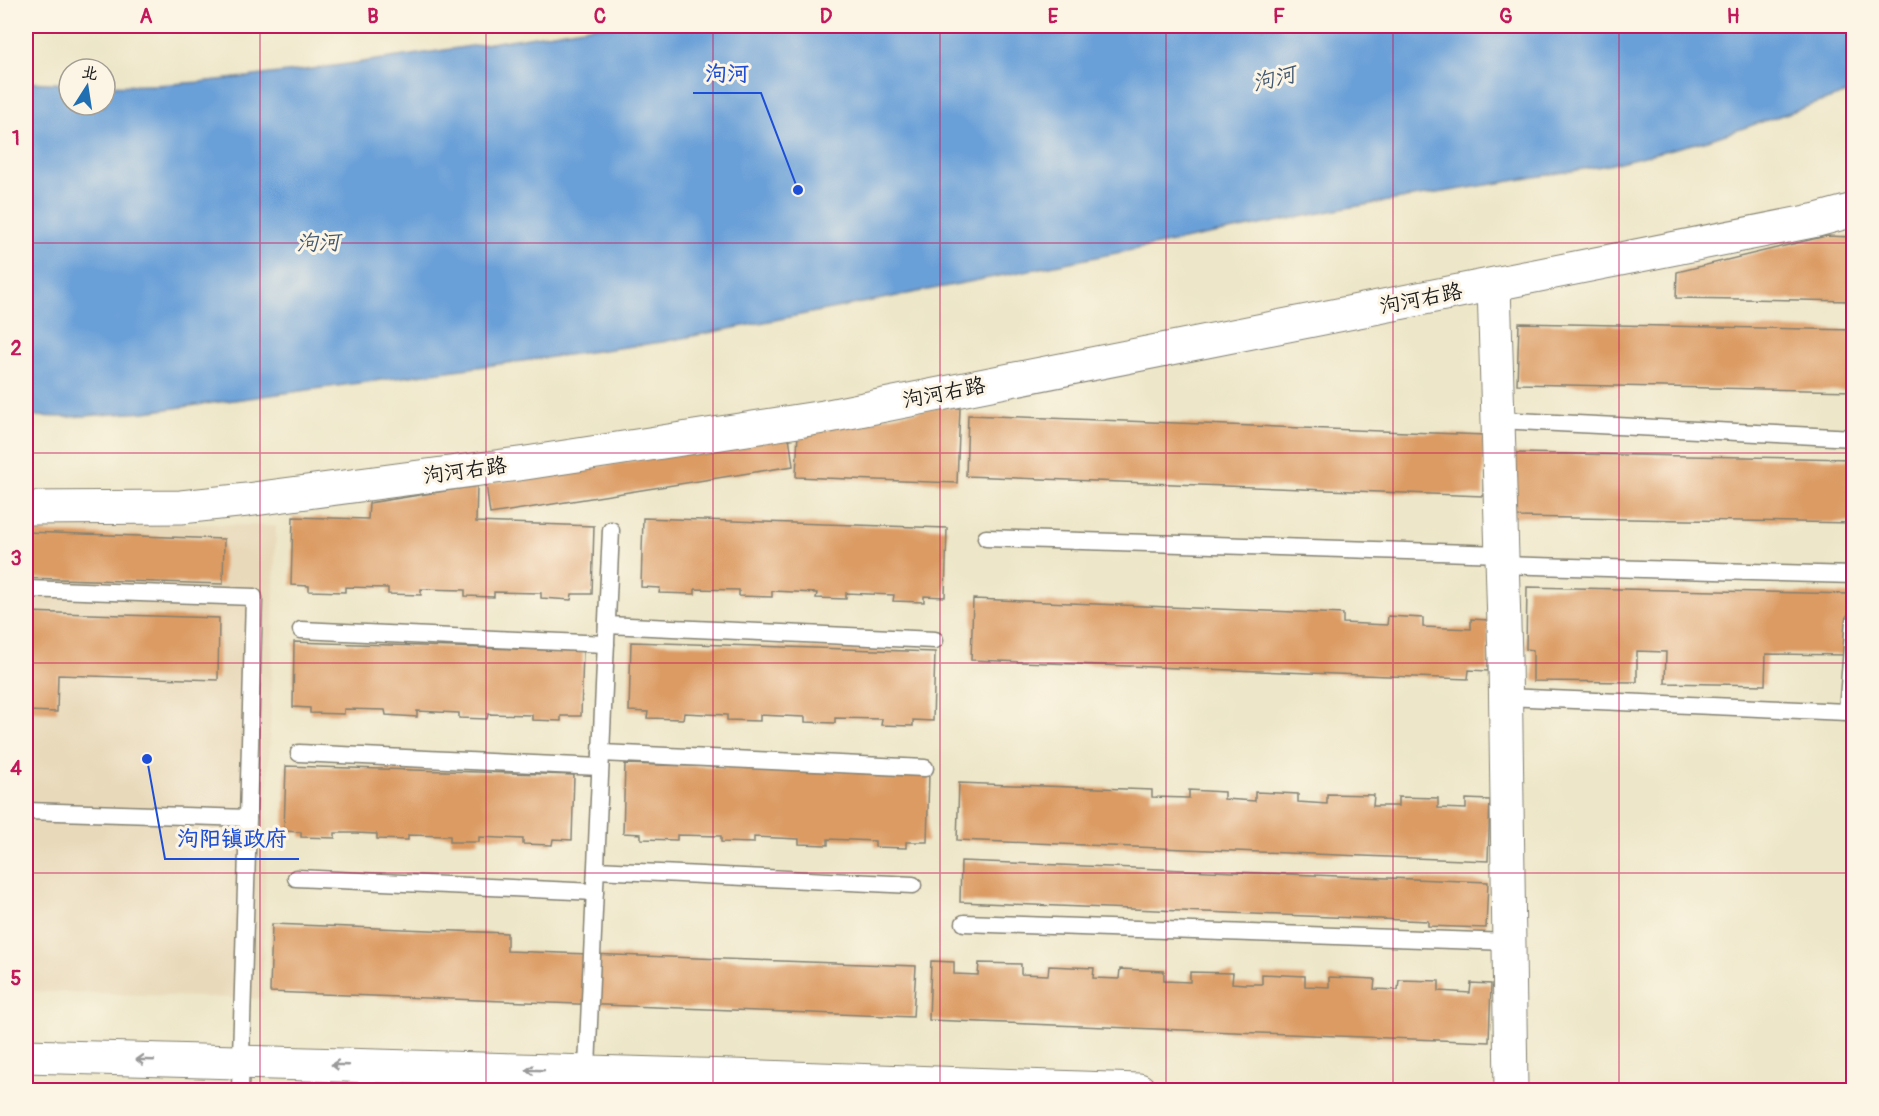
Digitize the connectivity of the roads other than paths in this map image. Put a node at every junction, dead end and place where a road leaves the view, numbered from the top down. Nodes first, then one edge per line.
1 (1854, 210) edge
2 (1494, 285) junction
3 (1498, 420) junction
4 (1854, 438) edge
5 (26, 508) edge
6 (611, 530) dead end
7 (986, 538) dead end
8 (1502, 559) junction
9 (1854, 575) edge
10 (26, 589) edge
11 (1854, 621) edge
12 (607, 625) junction
13 (301, 630) dead end
14 (935, 640) dead end
15 (606, 644) junction
16 (1506, 697) junction
17 (299, 753) dead end
18 (601, 760) junction
19 (925, 768) dead end
20 (26, 811) edge
21 (248, 818) junction
22 (596, 870) junction
23 (296, 878) dead end
24 (913, 885) dead end
25 (595, 892) junction
26 (964, 923) dead end
27 (1509, 942) junction
28 (26, 1056) edge
29 (240, 1076) edge
30 (586, 1081) edge
31 (1139, 1090) edge
32 (1511, 1090) edge

1 - 2 street, 泃河右路
2 - 3 street
2 - 5 street, 泃河右路
3 - 4 lane
3 - 8 street
6 - 12 lane
7 - 8 lane
8 - 9 lane
8 - 16 street
10 - 21 lane
11 - 16 lane
12 - 14 lane
12 - 15 lane
13 - 15 lane
15 - 18 lane
16 - 27 street
17 - 18 lane
18 - 19 lane
18 - 22 lane
20 - 21 lane
21 - 29 lane
22 - 24 lane
22 - 25 lane
23 - 25 lane
25 - 30 lane
26 - 27 lane
27 - 32 street
29 -> 28 street
30 -> 29 street
30 - 31 street

